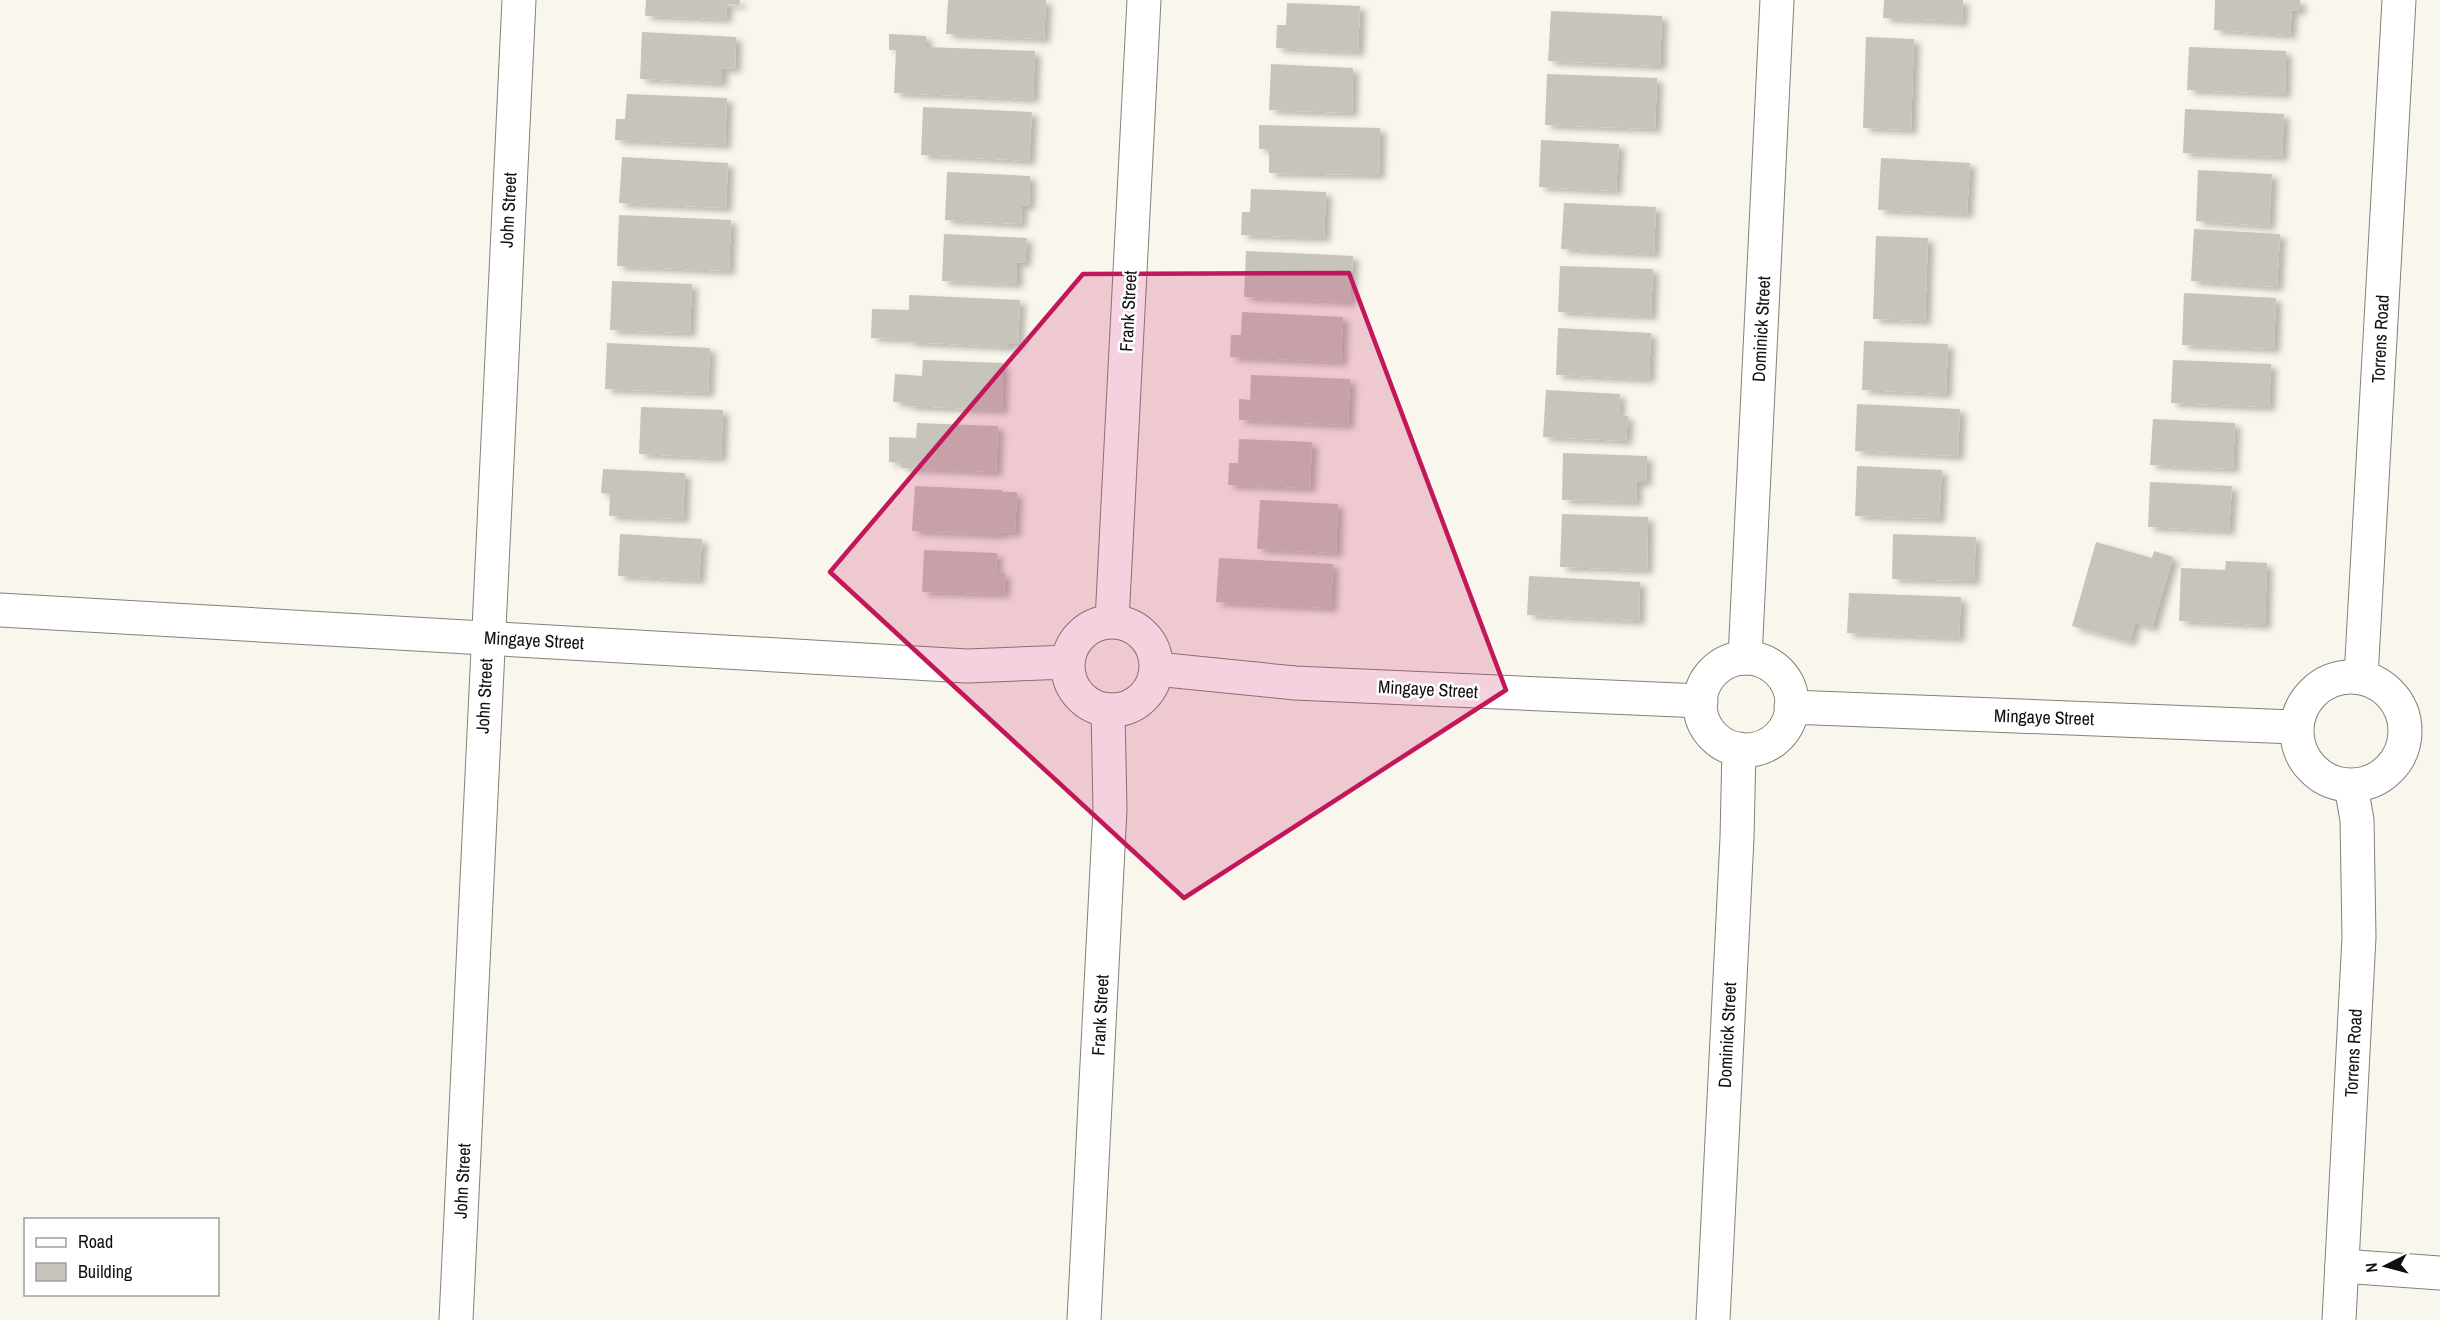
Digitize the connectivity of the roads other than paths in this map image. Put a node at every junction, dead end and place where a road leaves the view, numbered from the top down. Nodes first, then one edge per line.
1 (519, 0) edge
2 (1144, 0) edge
3 (1777, 0) edge
4 (2399, 0) edge
5 (0, 610) edge
6 (1112, 621) junction
7 (487, 637) junction
8 (1745, 658) junction
9 (1068, 662) junction
10 (1156, 669) junction
11 (2361, 677) junction
12 (1701, 701) junction
13 (1791, 707) junction
14 (1108, 710) junction
15 (2296, 727) junction
16 (1739, 749) junction
17 (2351, 786) junction
18 (2342, 1266) junction
19 (2440, 1273) edge
20 (456, 1320) edge
21 (1084, 1320) edge
22 (1713, 1320) edge
23 (2339, 1320) edge

1 - 7 street, John Street
2 - 6 street, Frank Street
3 - 8 street, Dominick Street
4 - 11 street, Torrens Road
5 - 7 street, Mingaye Street
6 - 9 street
6 - 10 street
7 - 9 street, Mingaye Street
7 - 20 street, John Street
8 - 12 street
8 - 13 street
9 - 14 street
10 - 12 street, Mingaye Street
10 - 14 street
11 - 15 street
11 - 17 street
12 - 16 street
13 - 15 street, Mingaye Street
13 - 16 street
14 - 21 street, Frank Street
15 - 17 street
16 - 22 street, Dominick Street
17 - 18 street, Torrens Road
18 - 19 street
18 - 23 street, Torrens Road

